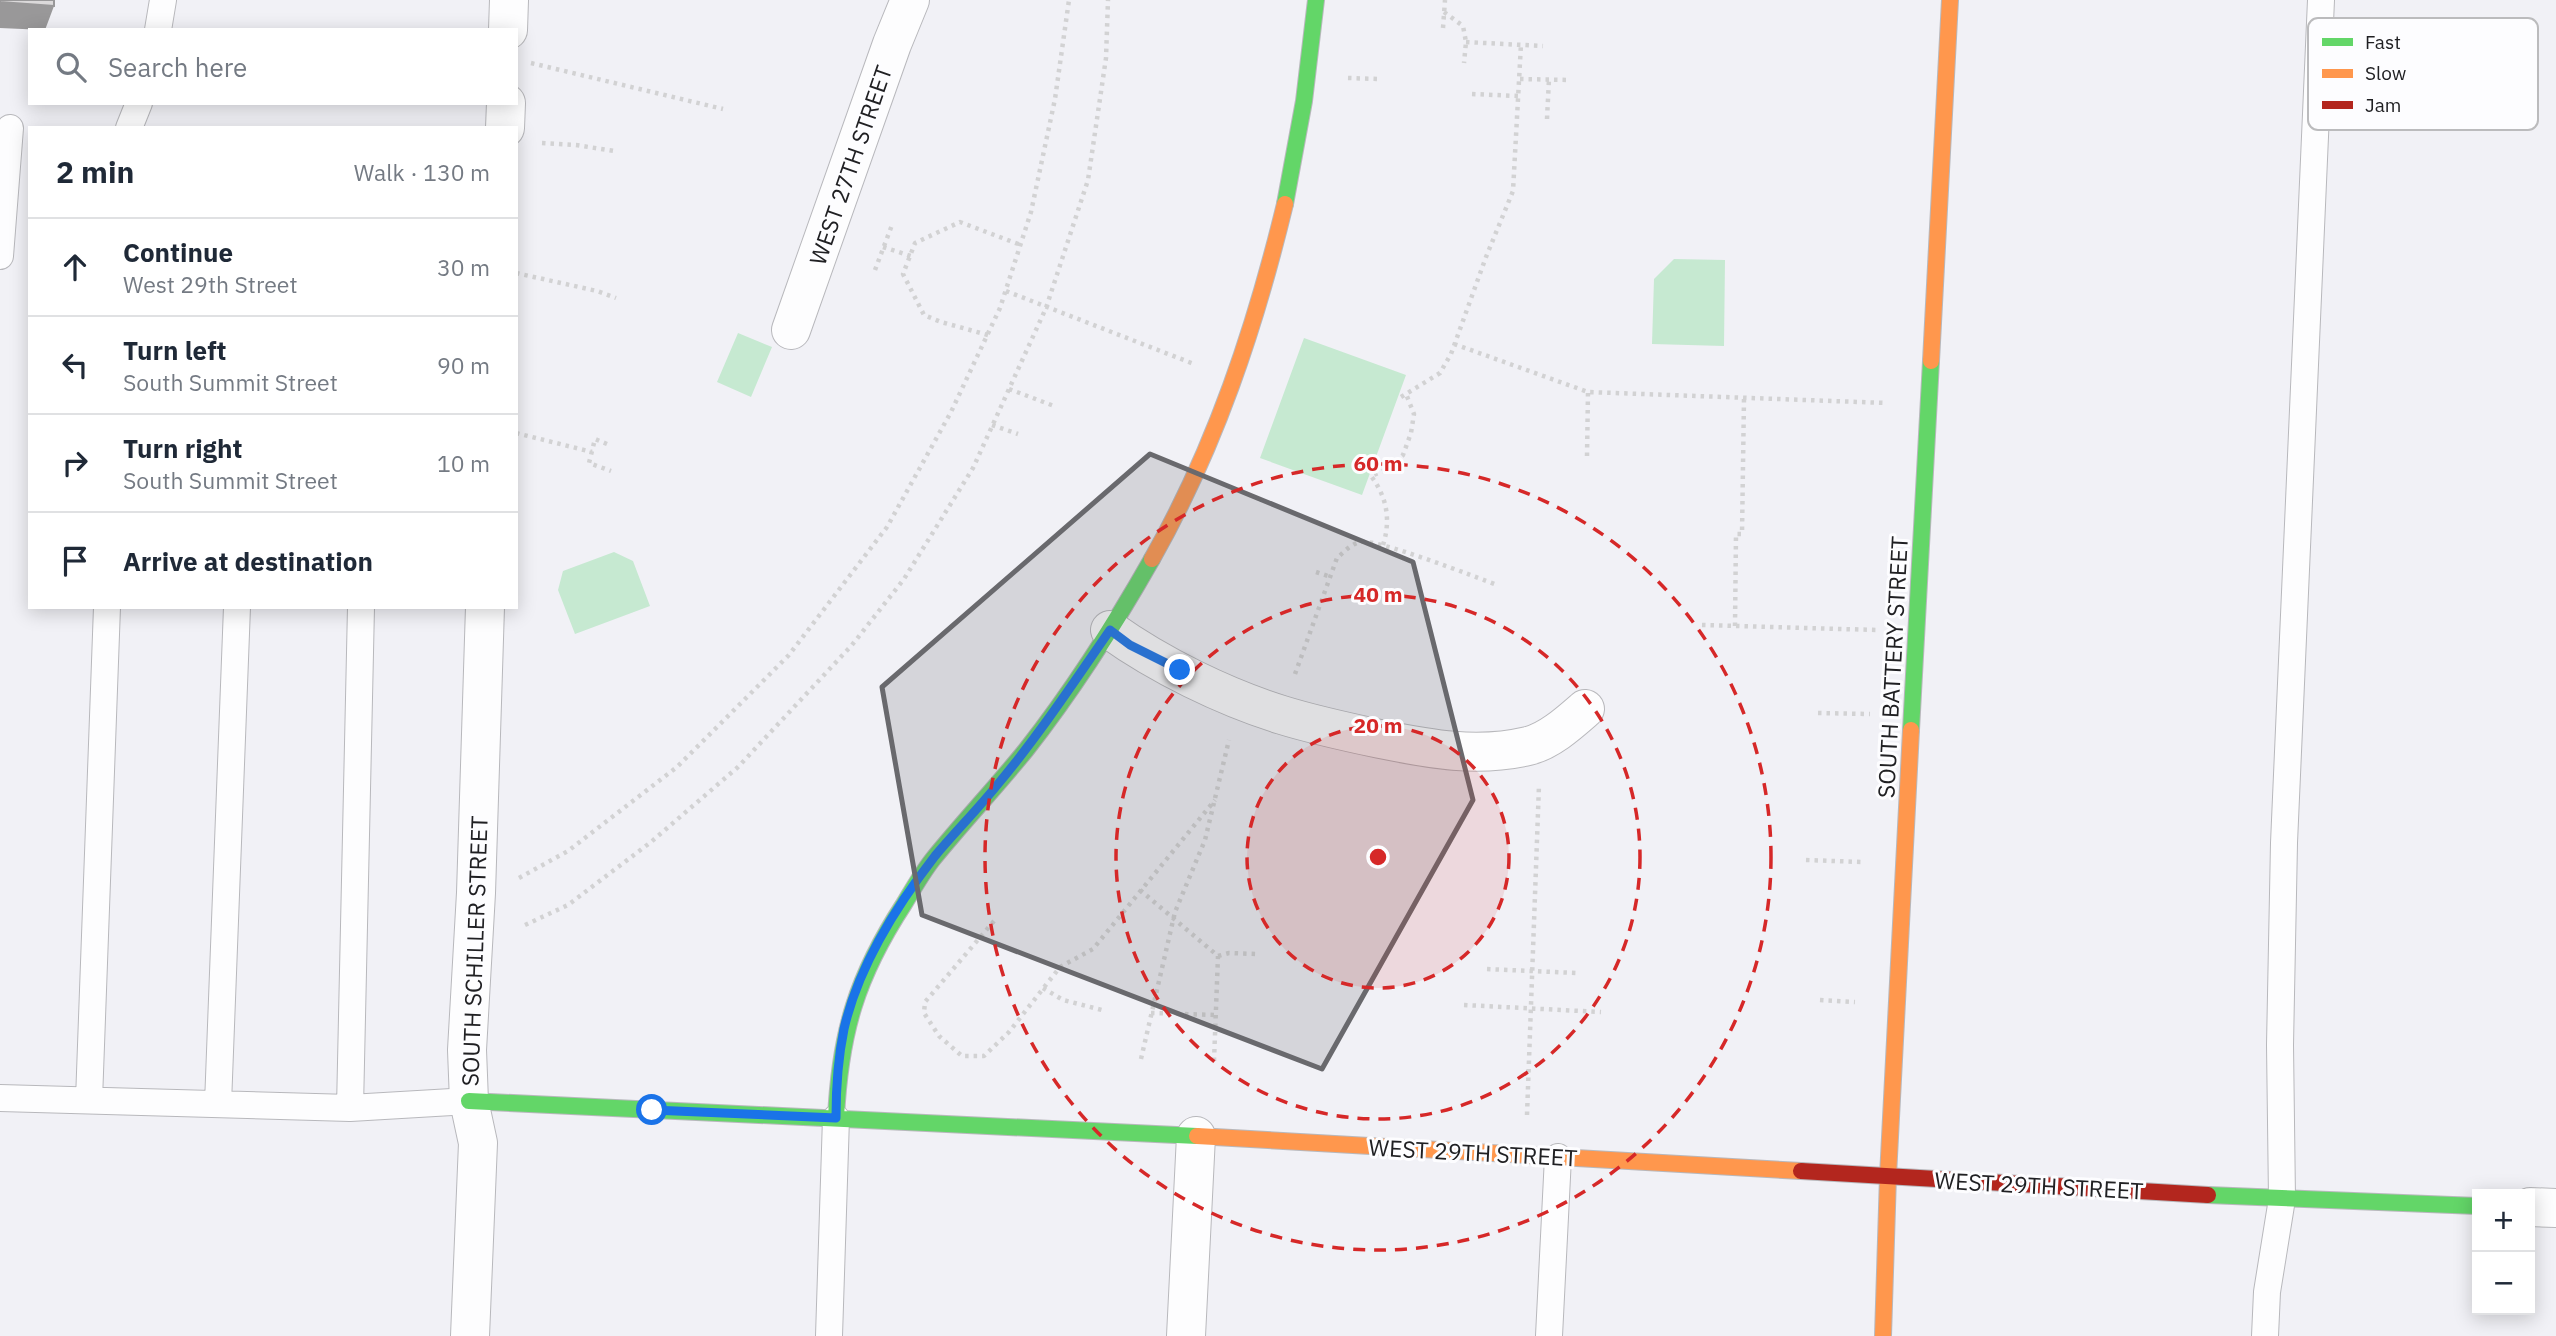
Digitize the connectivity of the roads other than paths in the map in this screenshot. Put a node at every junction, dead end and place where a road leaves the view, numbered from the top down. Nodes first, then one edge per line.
1 (163, 0) edge
2 (509, 0) edge
3 (910, 0) edge
4 (1316, 0) edge
5 (1950, 0) edge
6 (2321, 0) edge
7 (2320, 18) edge
8 (158, 28) edge
9 (508, 28) edge
10 (138, 105) edge
11 (507, 105) edge
12 (130, 126) edge
13 (514, 126) edge
14 (13, 129) edge
15 (2315, 130) edge
16 (0, 256) edge
17 (791, 330) dead end
18 (107, 609) edge
19 (237, 609) edge
20 (361, 609) edge
21 (485, 609) edge
22 (1110, 630) junction
23 (1585, 709) dead end
24 (0, 1098) edge
25 (89, 1100) junction
26 (469, 1101) junction
27 (218, 1104) junction
28 (350, 1108) junction
29 (836, 1118) junction
30 (1196, 1136) junction
31 (1558, 1157) junction
32 (1888, 1176) junction
33 (2282, 1199) junction
34 (2472, 1206) edge
35 (2535, 1208) edge
36 (2556, 1208) edge
37 (470, 1336) edge
38 (829, 1336) edge
39 (1186, 1336) edge
40 (1549, 1336) edge
41 (1883, 1336) edge
42 (2265, 1336) edge

1 - 8 lane
2 - 9 street
3 - 17 street, WEST 27TH STREET
4 - 22 street
5 - 32 street, SOUTH BATTERY STREET
6 - 7 lane
10 - 12 lane
11 - 13 street
14 - 16 lane
15 - 33 lane
18 - 25 lane
19 - 27 lane
20 - 28 lane
21 - 26 street, SOUTH SCHILLER STREET
22 - 23 street
22 - 29 street
24 - 25 lane
25 - 27 lane
26 - 28 lane
26 - 29 street, WEST 29TH STREET
26 - 37 street, SOUTH SCHILLER STREET
27 - 28 lane
29 - 30 street, WEST 29TH STREET
29 - 38 lane
30 - 31 street, WEST 29TH STREET
30 - 39 street
31 - 32 street, WEST 29TH STREET
31 - 40 lane
32 - 33 street, WEST 29TH STREET
32 - 41 street, SOUTH BATTERY STREET
33 - 34 street, WEST 29TH STREET
33 - 42 lane
35 - 36 street

